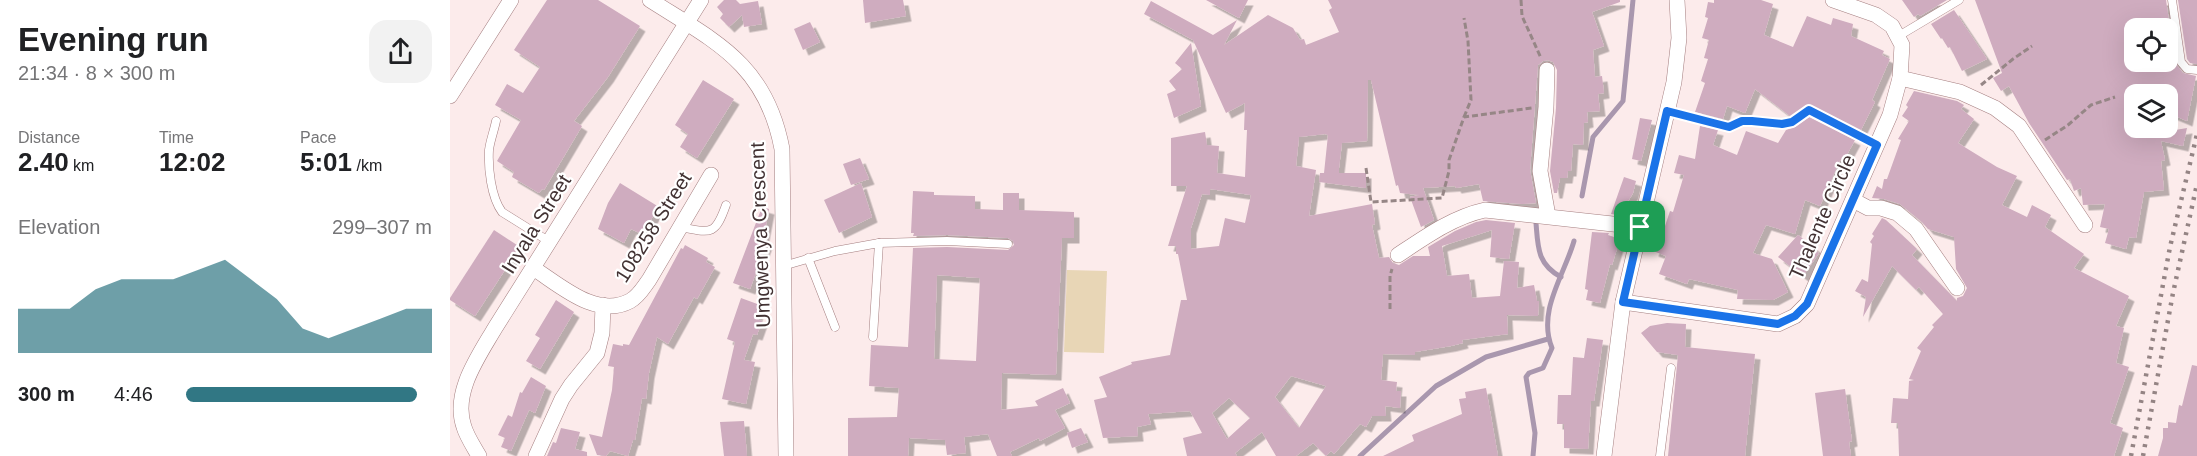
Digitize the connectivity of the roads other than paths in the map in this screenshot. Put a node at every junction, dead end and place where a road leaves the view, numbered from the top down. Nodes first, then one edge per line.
1 (511, 0) edge
2 (650, 0) edge
3 (701, 0) edge
4 (1677, 0) edge
5 (1833, 0) edge
6 (1959, 0) edge
7 (2172, 0) edge
8 (687, 24) junction
9 (1897, 37) junction
10 (1547, 70) road end
11 (2197, 70) edge
12 (1900, 78) junction
13 (450, 96) edge
14 (1667, 111) junction
15 (496, 121) dead end
16 (1877, 145) junction
17 (711, 175) dead end
18 (1853, 200) junction
19 (726, 205) dead end
20 (1548, 216) junction
21 (2085, 225) dead end
22 (680, 227) junction
23 (1640, 227) junction
24 (550, 242) junction
25 (879, 243) junction
26 (1008, 244) dead end
27 (1398, 255) road end
28 (808, 258) junction
29 (783, 266) junction
30 (533, 268) junction
31 (1957, 288) dead end
32 (1623, 302) junction
33 (603, 305) junction
34 (835, 327) dead end
35 (873, 337) dead end
36 (1671, 368) dead end
37 (479, 456) edge
38 (536, 456) edge
39 (786, 456) edge
40 (1604, 456) edge
41 (1660, 456) edge

1 - 13 street
2 - 8 street, Umgwenya Crescent
3 - 8 street, Inyala Street
4 - 14 street
5 - 9 street
6 - 9 lane
7 - 11 lane
8 - 24 street, Inyala Street
8 - 29 street, Umgwenya Crescent
9 - 12 street, Thalente Circle
10 - 20 street
12 - 16 street, Thalente Circle
12 - 21 street
14 - 16 lane
14 - 23 street
15 - 24 lane
16 - 18 street, Thalente Circle
17 - 22 street, 108258 Street
18 - 31 street
18 - 32 street, Thalente Circle
19 - 22 lane
20 - 23 street
20 - 27 street
22 - 33 street, 108258 Street
23 - 32 street
24 - 30 street, Inyala Street
25 - 26 lane
25 - 28 lane
25 - 35 lane
28 - 29 lane
28 - 34 lane
29 - 39 street, Umgwenya Crescent
30 - 33 street
30 - 37 street, Inyala Street
32 - 40 street
33 - 38 street
36 - 41 lane

